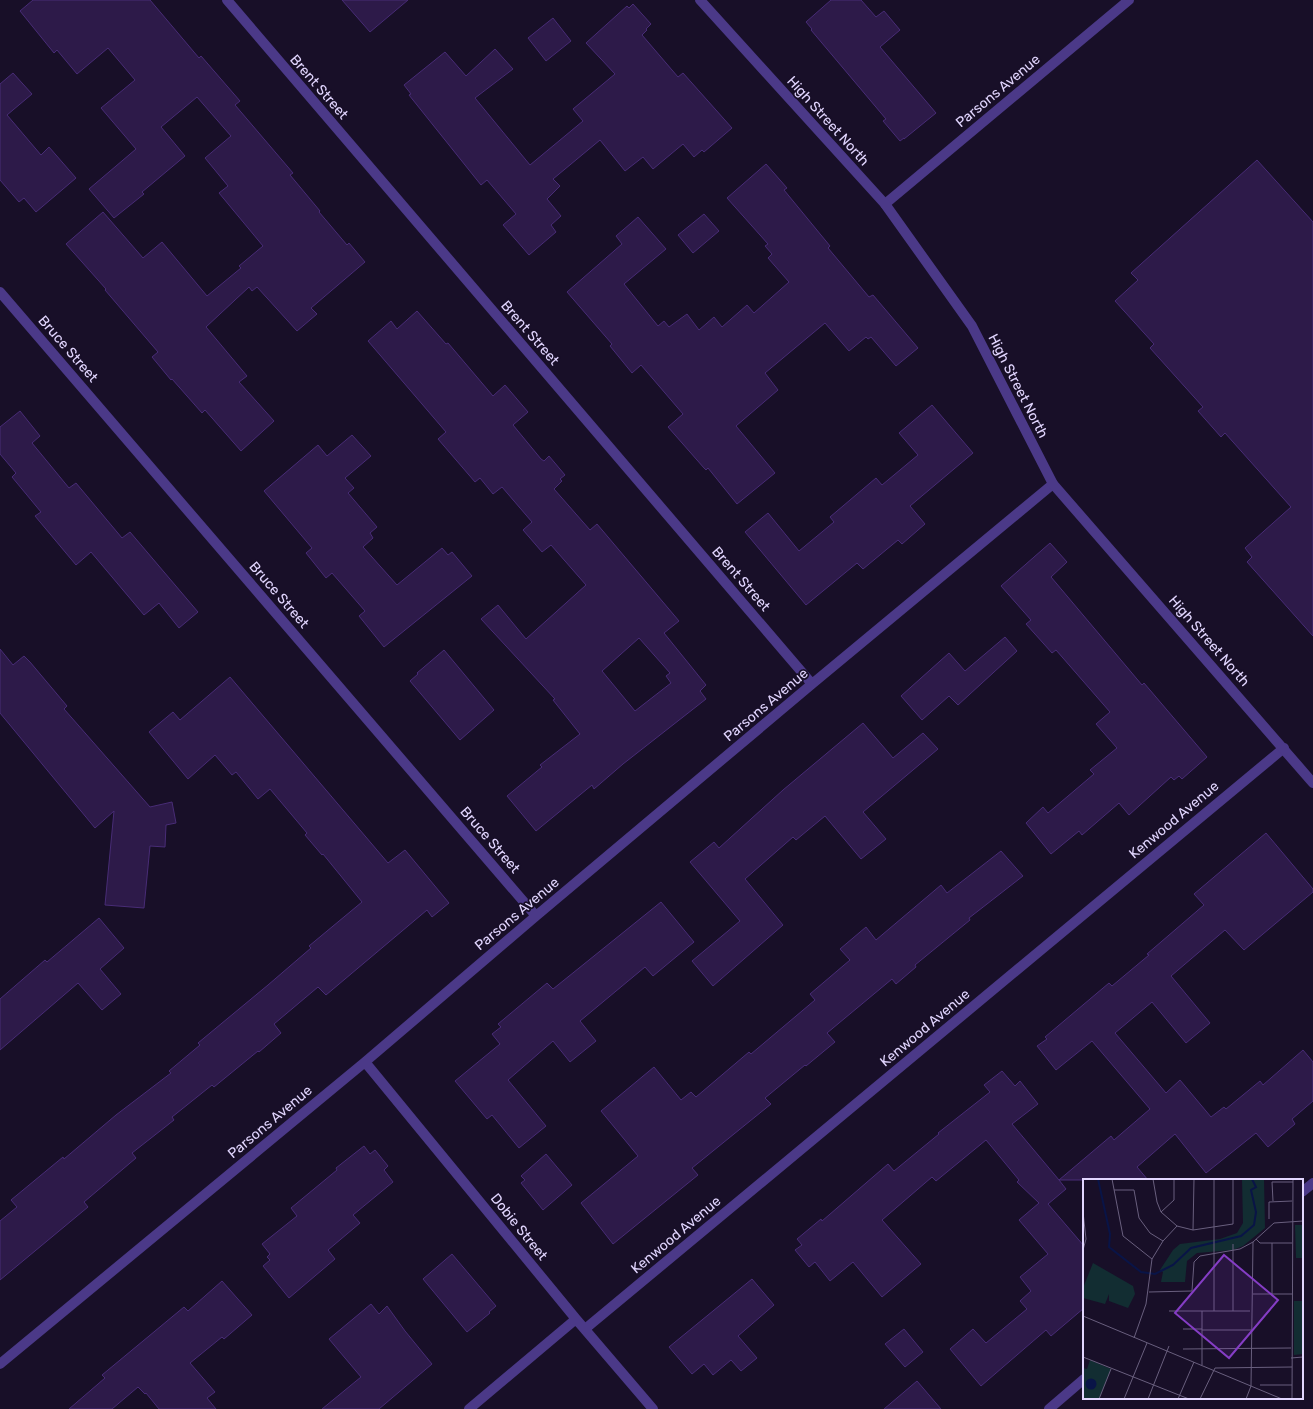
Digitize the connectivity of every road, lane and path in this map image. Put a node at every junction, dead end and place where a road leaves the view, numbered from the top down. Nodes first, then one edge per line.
1 (227, 0) edge
2 (700, 0) edge
3 (1130, 0) edge
4 (885, 204) junction
5 (0, 292) edge
6 (1053, 484) junction
7 (812, 684) junction
8 (1284, 748) junction
9 (1313, 783) edge
10 (536, 916) junction
11 (365, 1062) junction
12 (1313, 1183) edge
13 (1303, 1191) edge
14 (576, 1319) junction
15 (585, 1329) junction
16 (0, 1364) edge
17 (1083, 1380) edge
18 (469, 1409) edge
19 (653, 1409) edge
20 (1049, 1409) edge

1 - 7 street, Brent Street
2 - 4 street, High Street North
3 - 4 street, Parsons Avenue
4 - 6 street, High Street North
5 - 10 street, Bruce Street
6 - 7 street, Parsons Avenue
6 - 8 street, High Street North
7 - 10 street, Parsons Avenue
8 - 9 street, High Street North
8 - 15 street, Kenwood Avenue
10 - 11 street, Parsons Avenue
11 - 14 street, Dobie Street
11 - 16 street, Parsons Avenue
12 - 13 street
14 - 15 street, Dobie Street
14 - 18 street
15 - 19 street, Dobie Street
17 - 20 street

